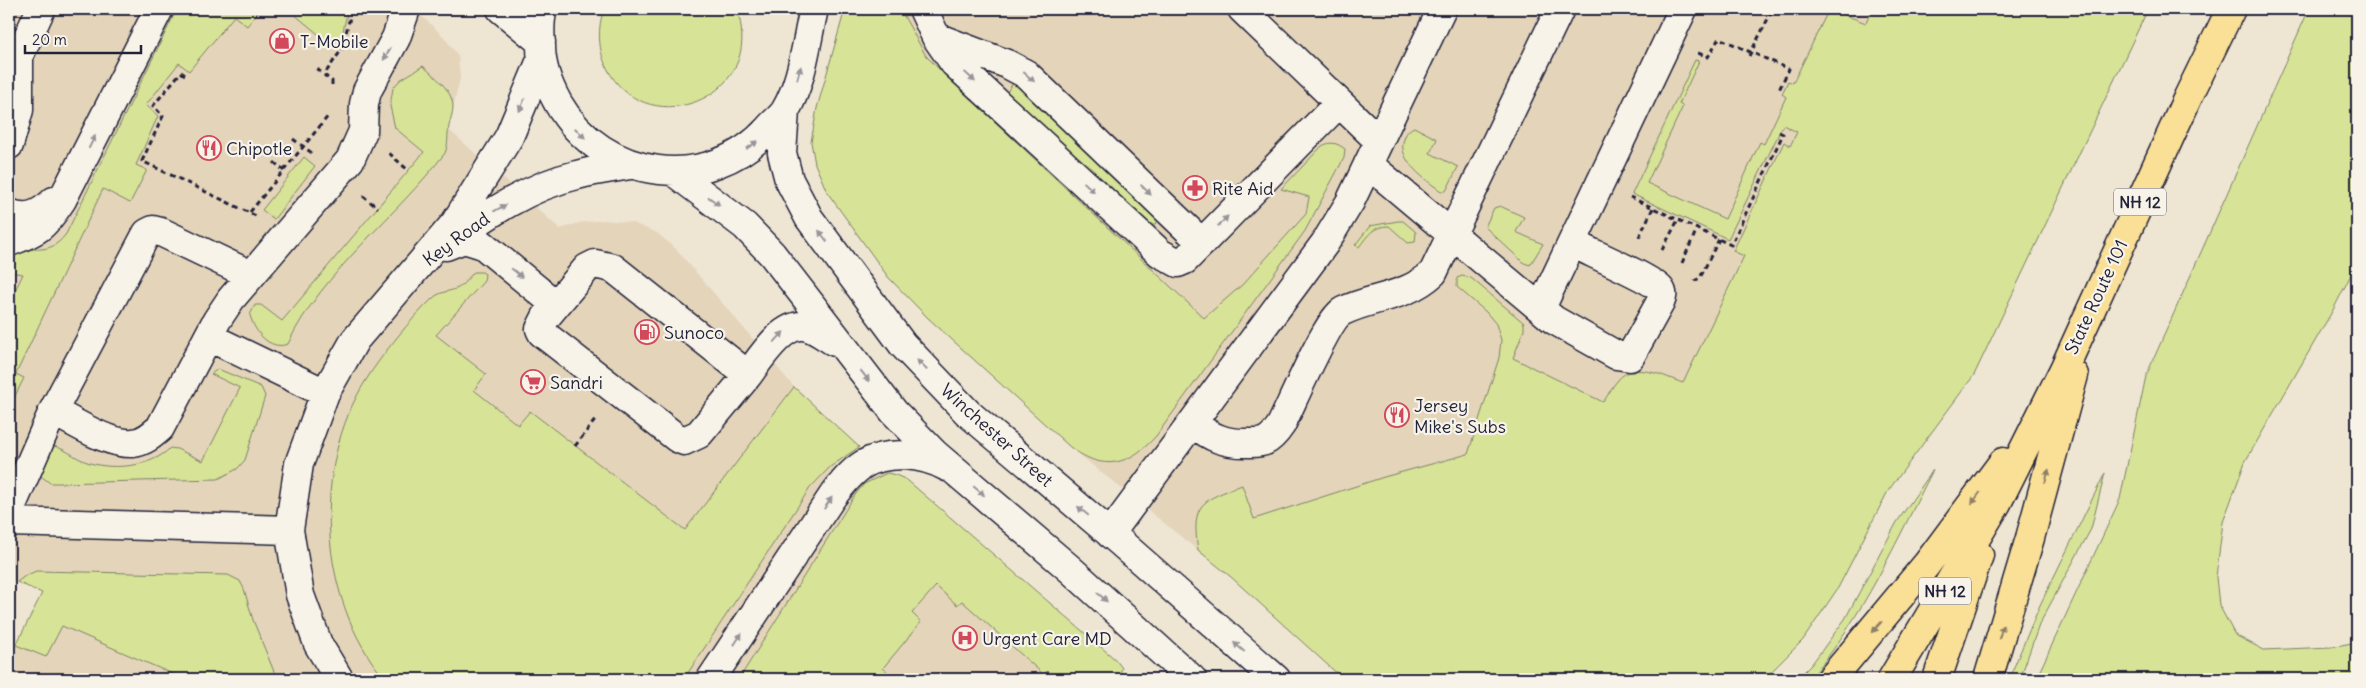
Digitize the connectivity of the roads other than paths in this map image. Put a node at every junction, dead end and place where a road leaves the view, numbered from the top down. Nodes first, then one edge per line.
1 (41, 9) edge
2 (160, 9) edge
3 (406, 9) edge
4 (501, 9) edge
5 (543, 9) edge
6 (923, 9) edge
7 (1242, 9) edge
8 (1442, 9) edge
9 (1560, 9) edge
10 (1683, 9) edge
11 (2231, 9) edge
12 (807, 17) edge
13 (936, 38) junction
14 (541, 51) junction
15 (14, 66) edge
16 (1339, 103) junction
17 (784, 111) junction
18 (9, 145) edge
19 (1374, 153) junction
20 (630, 165) junction
21 (77, 171) junction
22 (674, 172) junction
23 (9, 213) edge
24 (1453, 234) junction
25 (9, 242) edge
26 (1202, 243) junction
27 (1572, 244) junction
28 (446, 246) junction
29 (418, 267) junction
30 (251, 275) junction
31 (556, 305) junction
32 (2092, 306) junction
33 (1541, 308) junction
34 (208, 337) junction
35 (843, 347) junction
36 (748, 375) junction
37 (324, 393) junction
38 (2047, 403) junction
39 (53, 411) junction
40 (1192, 423) junction
41 (956, 472) junction
42 (1997, 503) junction
43 (9, 512) edge
44 (9, 522) edge
45 (289, 530) junction
46 (1110, 534) junction
47 (1178, 675) edge
48 (339, 679) edge
49 (711, 679) edge
50 (1276, 679) edge
51 (1831, 679) edge
52 (1892, 679) edge
53 (1937, 679) edge
54 (1988, 679) edge

1 - 15 street
21 -> 2 street
3 -> 30 street
4 - 14 street
5 - 14 street
6 - 13 street
7 - 16 street
8 - 19 street
9 - 24 street
10 - 27 street
11 - 32 highway, State Route 101 / NH 12
17 -> 12 street
13 -> 26 street
13 -> 26 street
14 -> 20 street
14 -> 29 street, Key Road
15 - 18 street
16 - 19 street
26 -> 16 street
22 -> 17 street
46 -> 17 street, Winchester Street
19 - 24 street
19 - 40 street
20 - 22 street
28 -> 20 street, Key Road
21 - 23 street
21 - 25 street
22 -> 35 street
24 - 33 street
24 - 40 street
27 - 33 street
27 - 33 street
28 - 29 street, Key Road
28 -> 31 street
29 - 37 street
30 - 34 street
30 - 39 street
31 - 36 street
31 - 36 street
32 - 38 highway, State Route 101 / NH 12
54 -> 32 highway
34 - 37 street
34 - 39 street
36 -> 35 street
35 -> 41 street
37 - 45 street
38 - 42 highway, State Route 101 / NH 12
38 -> 51 highway
39 - 43 street
40 - 46 street
41 -> 47 street
49 -> 41 street
42 - 52 highway, State Route 101 / NH 12
42 - 53 highway, State Route 101 / NH 12
44 - 45 street
45 - 48 street
50 -> 46 street, Winchester Street

